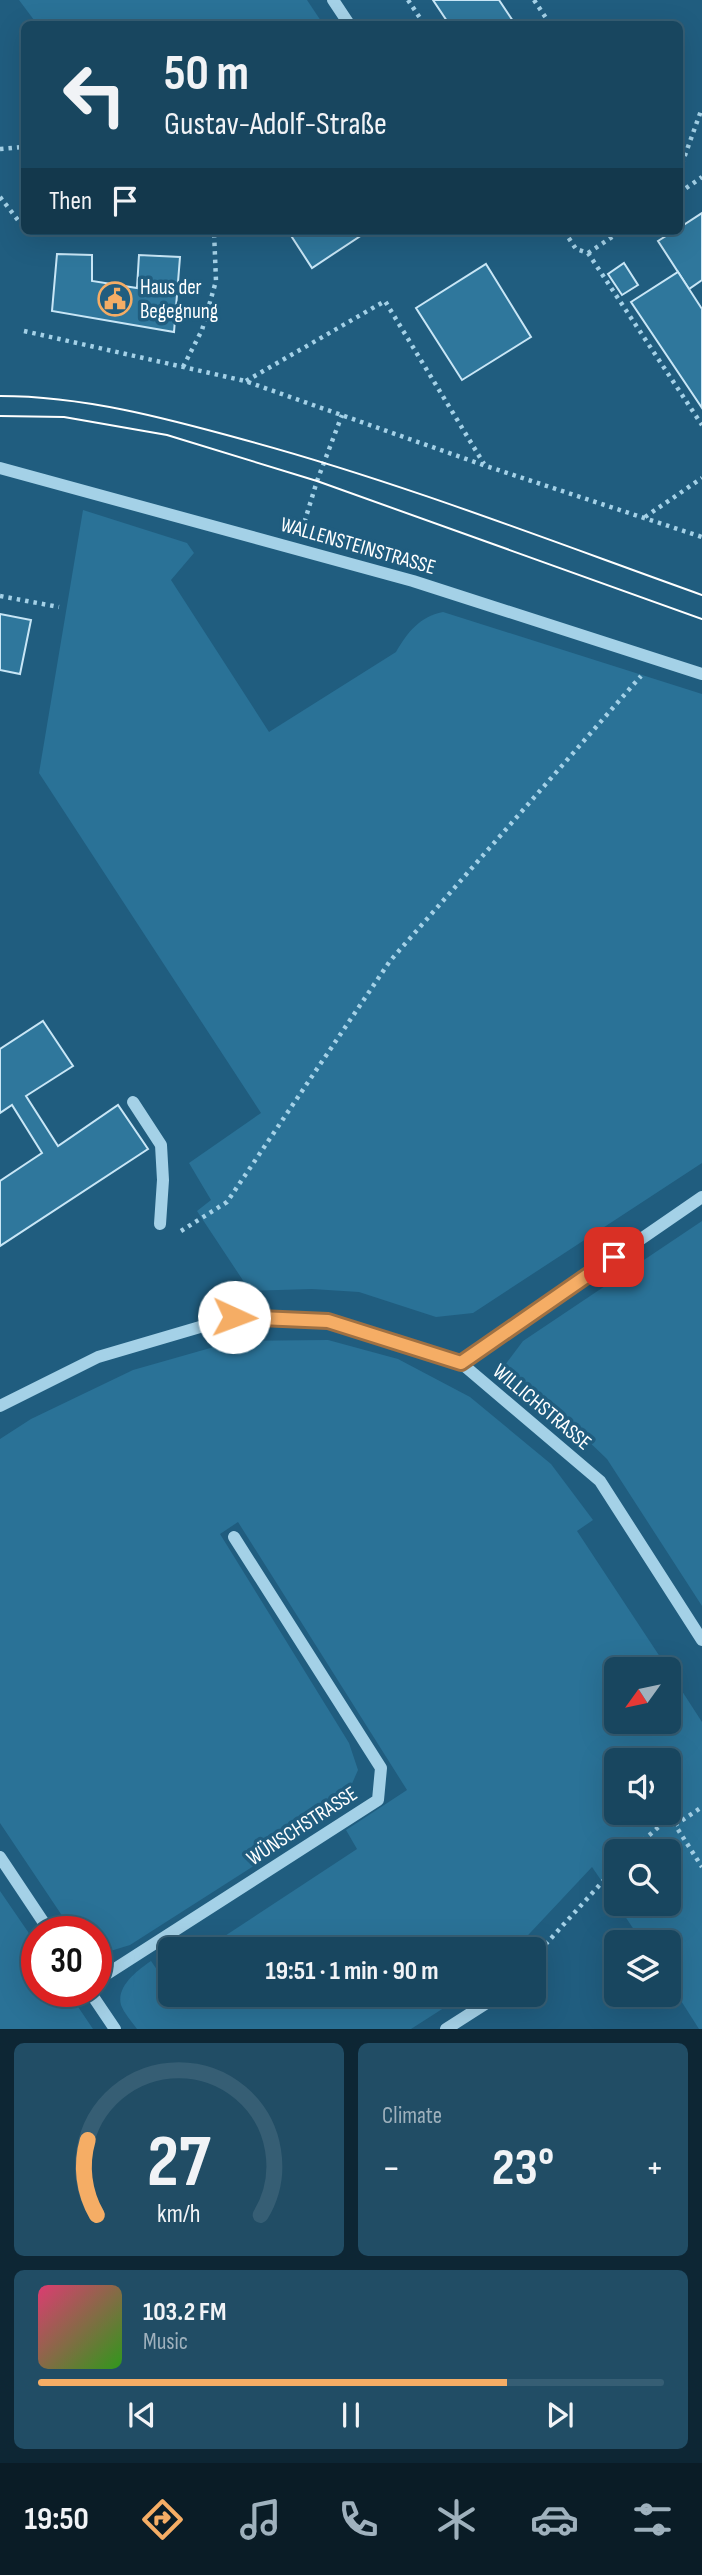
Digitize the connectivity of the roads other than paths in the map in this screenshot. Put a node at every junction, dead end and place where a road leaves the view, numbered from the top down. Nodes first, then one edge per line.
1 (332, 0) edge
2 (347, 21) edge
3 (0, 468) edge
4 (702, 674) edge
5 (133, 1102) dead end
6 (702, 1197) edge
7 (160, 1224) dead end
8 (461, 1363) junction
9 (0, 1406) edge
10 (234, 1537) dead end
11 (702, 1640) edge
12 (0, 1857) edge
13 (39, 1916) edge
14 (112, 1971) edge
15 (100, 2007) edge
16 (480, 2007) edge
17 (115, 2029) edge
18 (446, 2029) edge

1 - 2 street
3 - 4 street, WALLENSTEINSTRASSE
5 - 7 street
6 - 8 street
8 - 9 street, WILLICHSTRASSE
8 - 11 street, WILLICHSTRASSE
10 - 14 street, WÜNSCHSTRASSE
12 - 13 street
15 - 17 street
16 - 18 street

